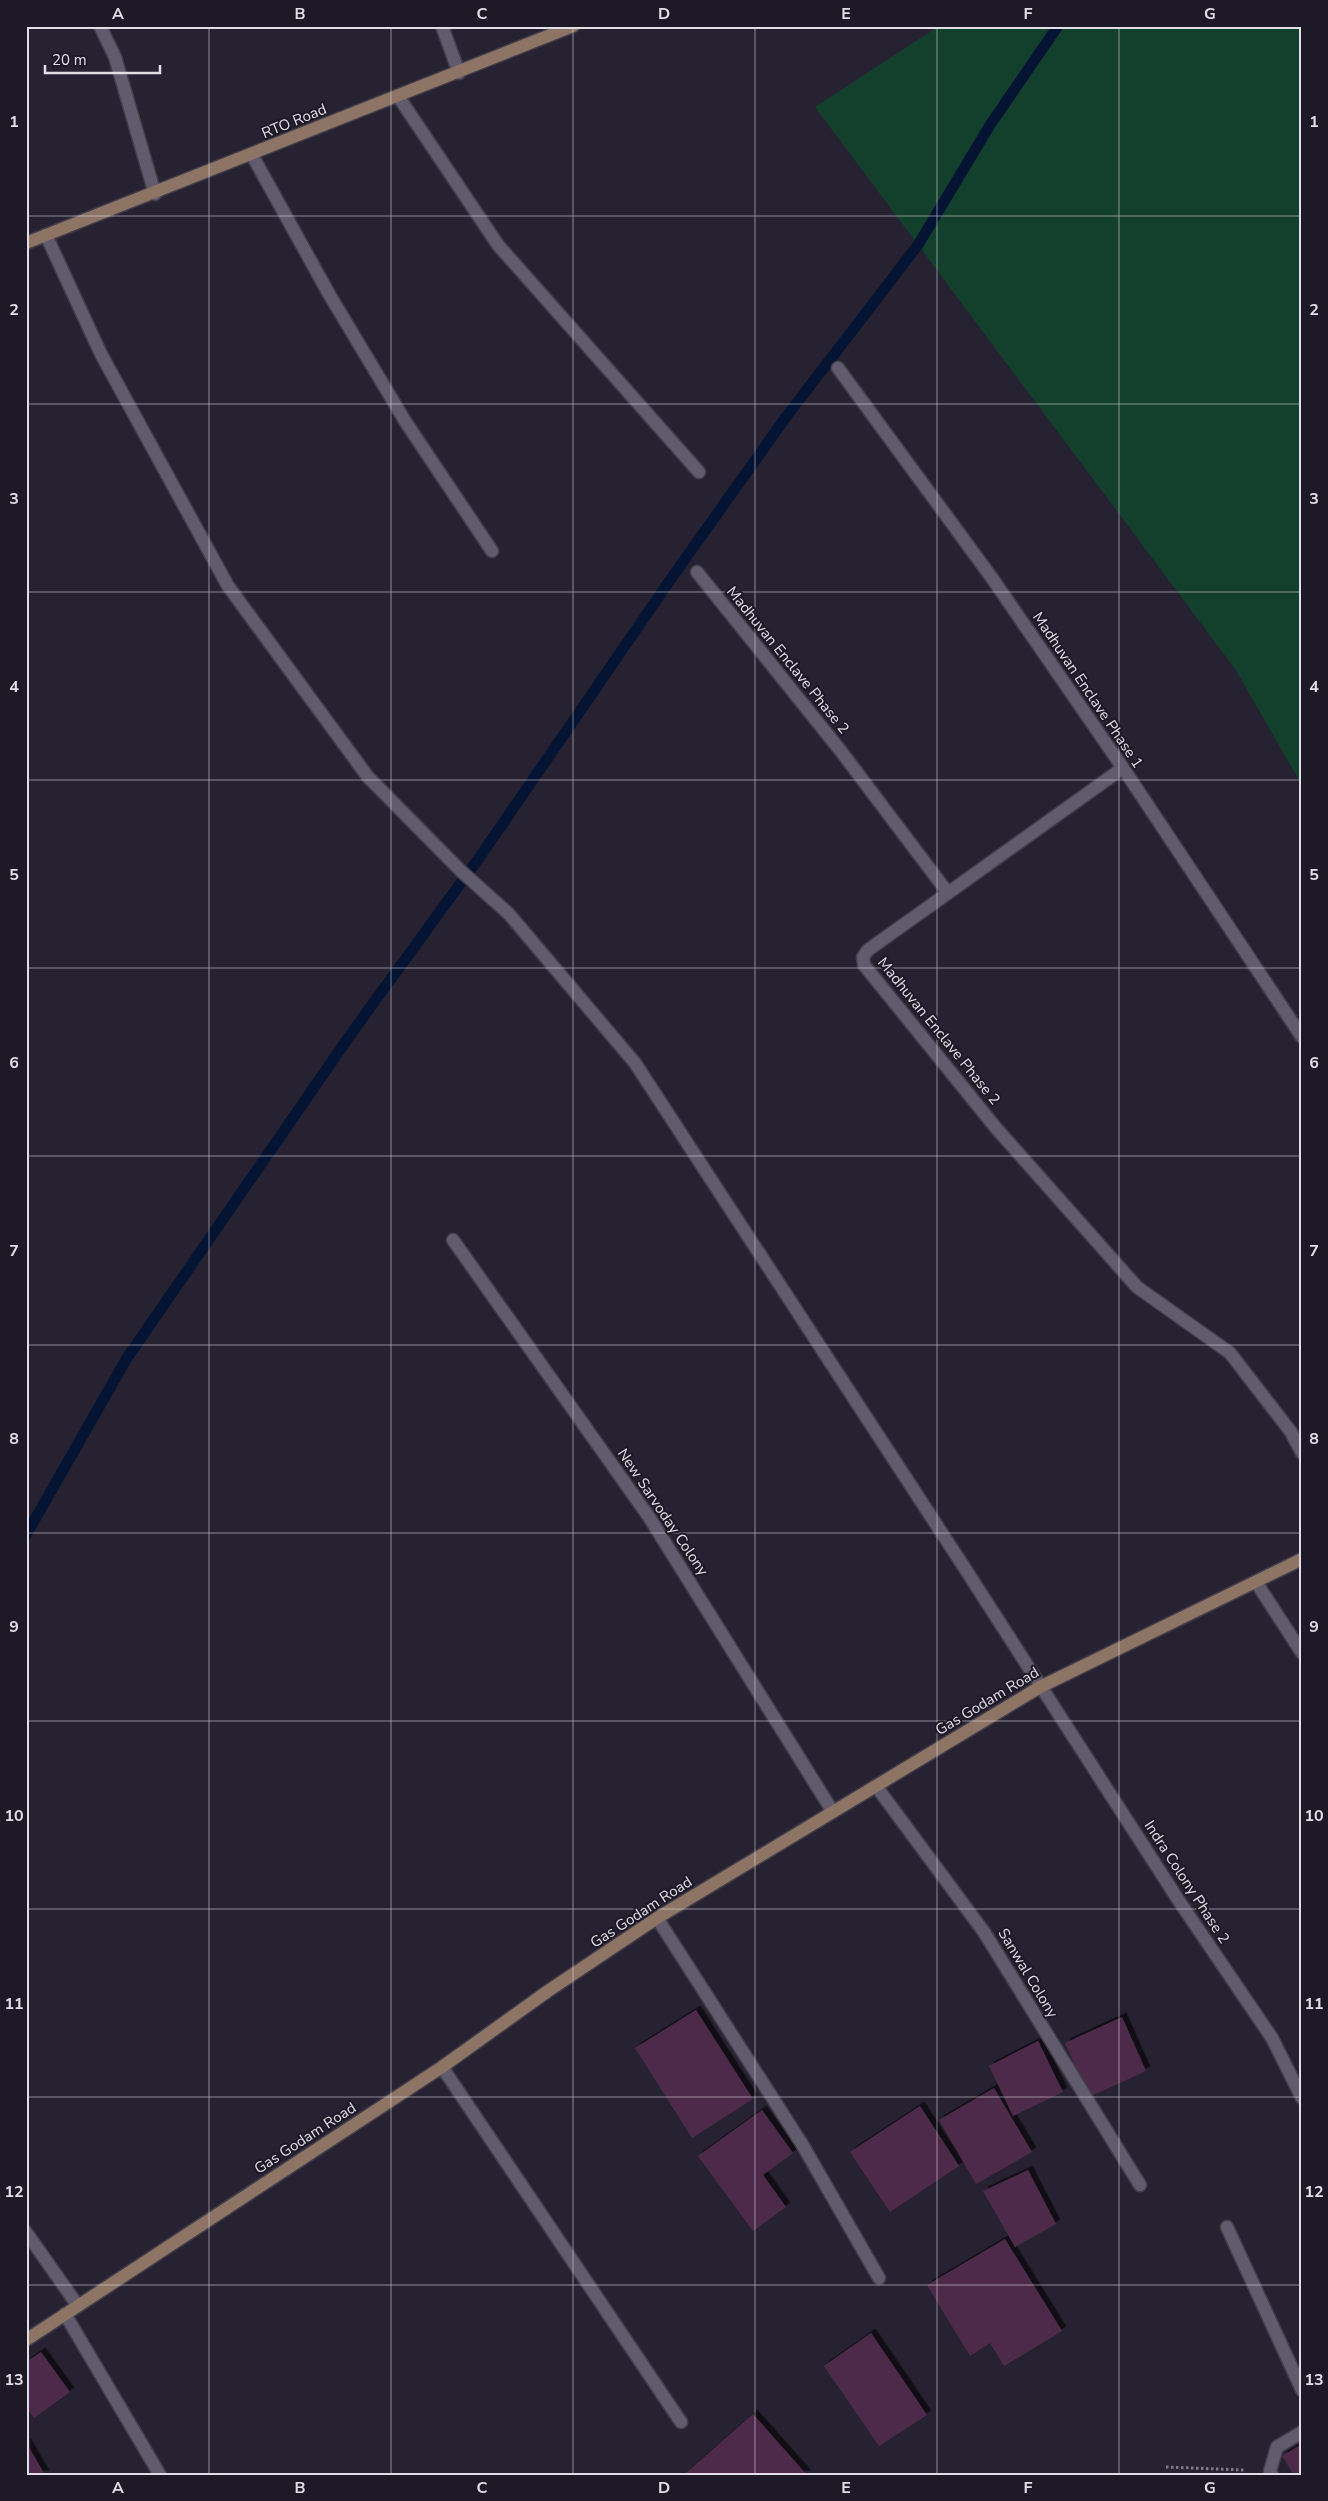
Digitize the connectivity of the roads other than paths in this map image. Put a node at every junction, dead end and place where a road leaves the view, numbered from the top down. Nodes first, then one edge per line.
1 (100, 26) edge
2 (442, 26) edge
3 (573, 26) edge
4 (460, 73) junction
5 (398, 96) junction
6 (252, 155) junction
7 (155, 194) junction
8 (46, 235) junction
9 (26, 243) edge
10 (838, 368) dead end
11 (699, 472) dead end
12 (492, 551) dead end
13 (697, 572) dead end
14 (1122, 768) junction
15 (948, 893) junction
16 (1302, 1037) edge
17 (453, 1240) dead end
18 (1302, 1453) edge
19 (1302, 1559) edge
20 (1256, 1582) junction
21 (1302, 1653) edge
22 (1040, 1687) junction
23 (876, 1786) junction
24 (833, 1812) junction
25 (657, 1918) junction
26 (442, 2067) junction
27 (1302, 2098) edge
28 (1140, 2185) dead end
29 (1227, 2227) dead end
30 (26, 2232) edge
31 (879, 2278) dead end
32 (78, 2306) junction
33 (65, 2314) junction
34 (26, 2340) edge
35 (1302, 2390) edge
36 (681, 2422) dead end
37 (1302, 2432) edge
38 (1271, 2473) edge
39 (160, 2475) edge

1 - 7 street
2 - 4 street
3 - 4 main road, RTO Road
4 - 5 main road, RTO Road
5 - 6 main road, RTO Road
5 - 11 street
6 - 7 main road, RTO Road
6 - 12 street
7 - 8 main road, RTO Road
8 - 9 main road, RTO Road
8 - 22 street, Indra Colony Phase 2
10 - 14 street, Madhuvan Enclave Phase 1
13 - 15 street, Madhuvan Enclave Phase 2
14 - 15 street
14 - 16 street, Madhuvan Enclave Phase 1
15 - 18 street, Madhuvan Enclave Phase 2
17 - 24 street, New Sarvoday Colony
19 - 20 main road, Gas Godam Road
20 - 21 street
20 - 22 main road, Gas Godam Road
22 - 23 main road, Gas Godam Road
22 - 27 street, Indra Colony Phase 2
23 - 24 main road, Gas Godam Road
23 - 28 street, Sanwal Colony
24 - 25 main road, Gas Godam Road
25 - 26 main road, Gas Godam Road
25 - 31 street
26 - 32 main road, Gas Godam Road
26 - 36 street
29 - 35 street
30 - 32 street
32 - 33 main road, Gas Godam Road
33 - 34 main road, Gas Godam Road
33 - 39 street
37 - 38 street

